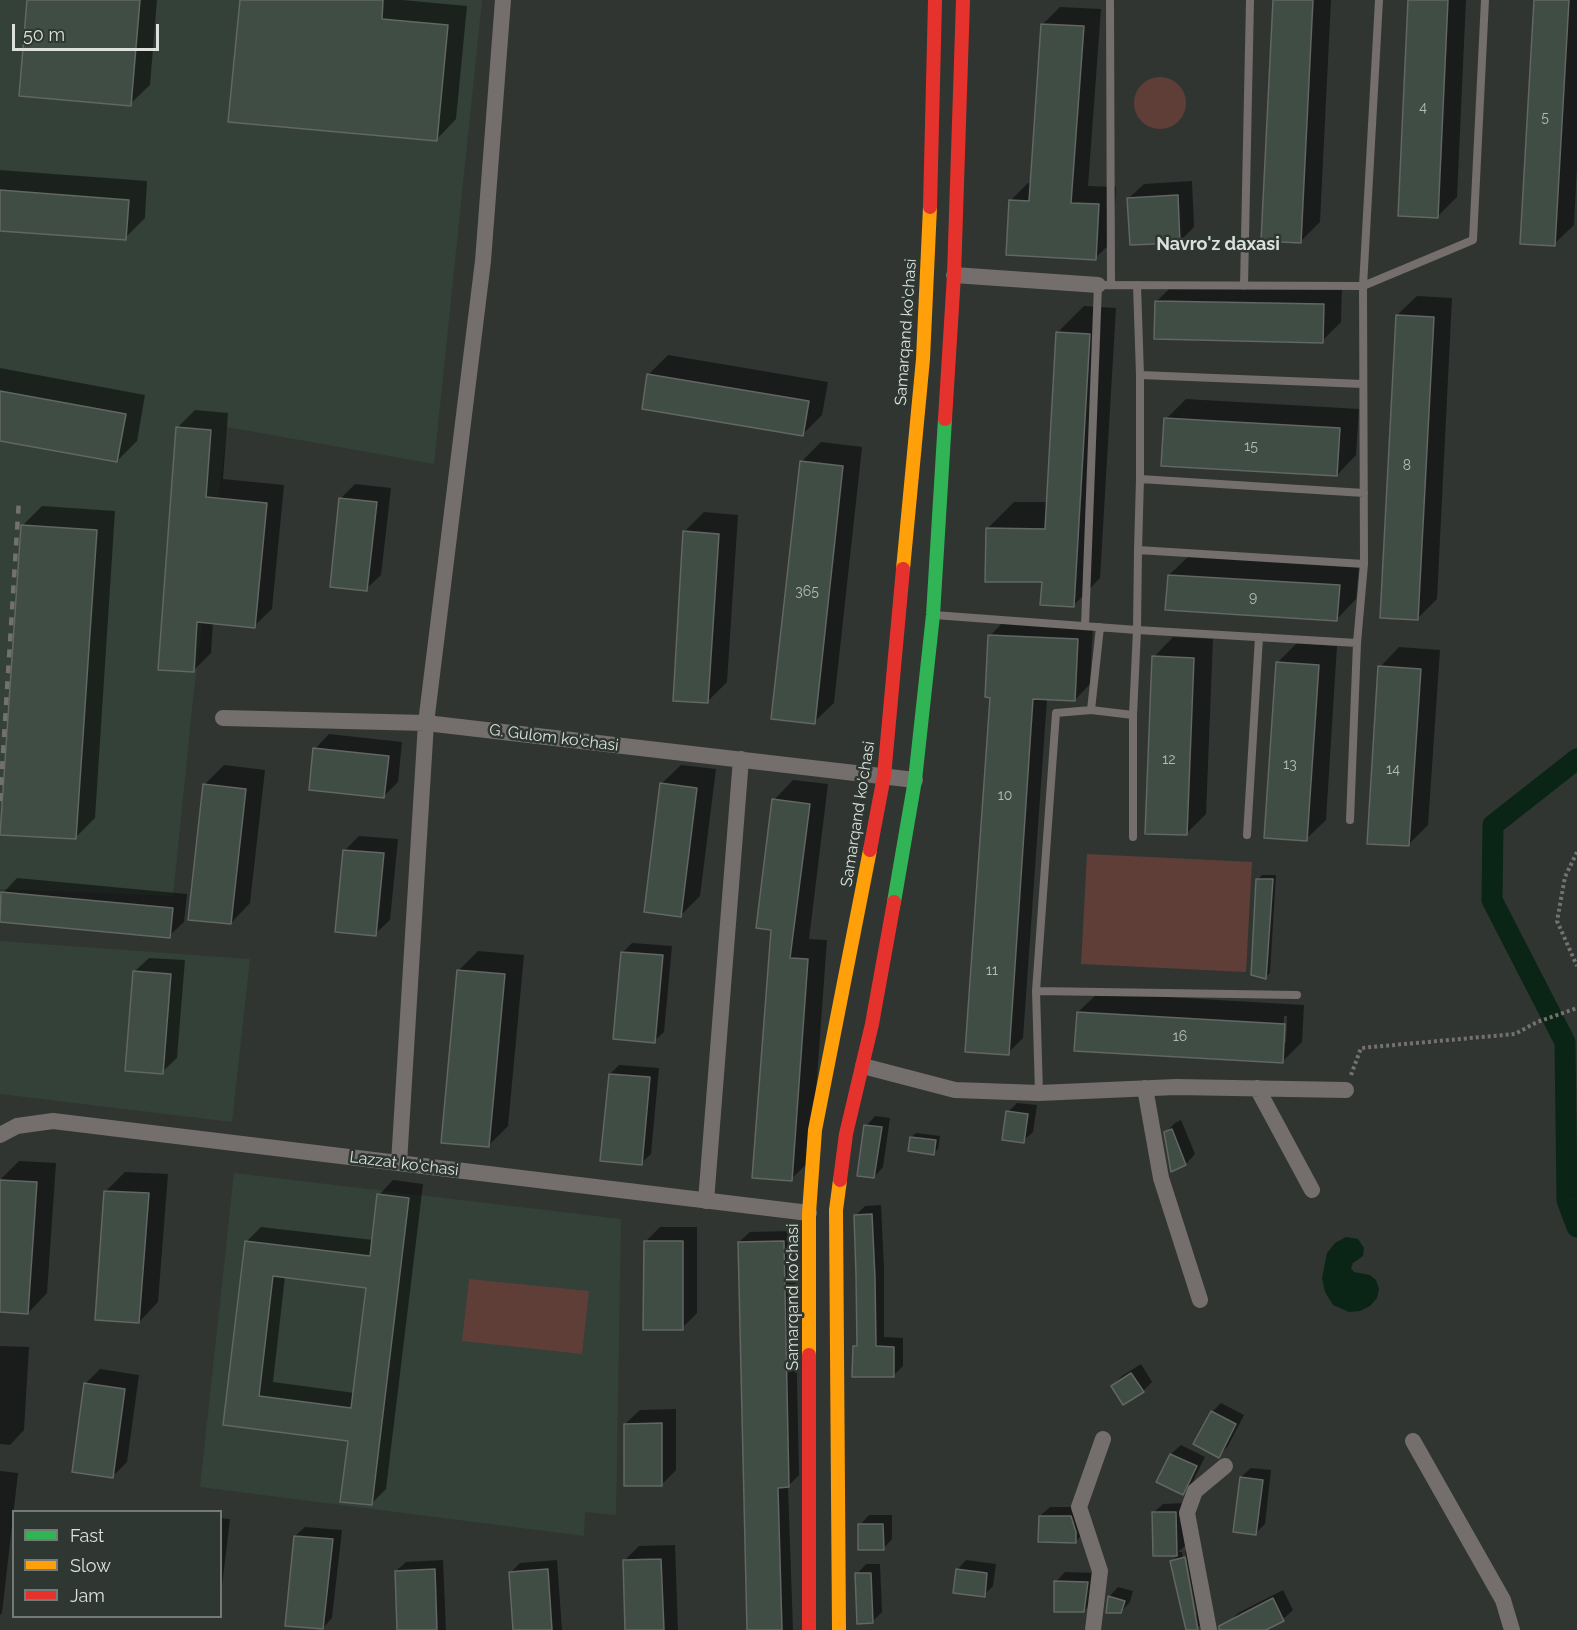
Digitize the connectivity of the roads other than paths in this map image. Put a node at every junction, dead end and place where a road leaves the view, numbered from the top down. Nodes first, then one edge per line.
1 (503, 0) edge
2 (935, 0) edge
3 (963, 0) edge
4 (1110, 0) edge
5 (1250, 0) edge
6 (1379, 0) edge
7 (1485, 0) edge
8 (954, 275) junction
9 (1105, 285) junction
10 (1137, 285) junction
11 (1245, 286) junction
12 (1363, 286) junction
13 (1140, 375) junction
14 (1363, 384) junction
15 (1140, 479) junction
16 (1364, 493) junction
17 (1138, 550) junction
18 (1364, 564) junction
19 (933, 615) junction
20 (1085, 626) junction
21 (1100, 627) junction
22 (1137, 630) junction
23 (1259, 637) junction
24 (1357, 643) junction
25 (1091, 710) junction
26 (1133, 716) junction
27 (223, 718) dead end
28 (426, 723) junction
29 (741, 759) junction
30 (884, 776) junction
31 (915, 780) junction
32 (1350, 820) dead end
33 (1247, 835) dead end
34 (1133, 837) dead end
35 (1036, 991) junction
36 (1297, 995) dead end
37 (862, 1066) junction
38 (1145, 1088) junction
39 (1257, 1088) junction
40 (1346, 1090) road end
41 (1039, 1093) junction
42 (0, 1135) edge
43 (399, 1163) junction
44 (1312, 1190) dead end
45 (706, 1201) junction
46 (809, 1213) junction
47 (1200, 1299) dead end
48 (1103, 1439) dead end
49 (1413, 1440) dead end
50 (1224, 1466) dead end
51 (809, 1630) edge
52 (839, 1630) edge
53 (1093, 1630) edge
54 (1209, 1630) edge
55 (1512, 1630) edge

1 - 28 street
2 - 30 main road, Samarqand ko'chasi
3 - 8 main road
4 - 9 lane
5 - 11 lane
6 - 12 lane
7 - 12 lane
8 - 9 street
8 - 19 main road
9 - 10 lane
9 - 20 lane
10 - 11 lane
10 - 13 lane
11 - 12 lane
12 - 14 lane
13 - 14 lane
13 - 15 lane
14 - 16 lane
15 - 16 lane
15 - 17 lane
16 - 18 lane
17 - 18 lane
17 - 22 lane
18 - 24 lane
19 - 20 lane
19 - 31 main road
20 - 21 lane
21 - 22 lane
21 - 25 lane
22 - 23 lane
22 - 26 lane
23 - 24 lane
23 - 33 lane
24 - 32 lane
25 - 26 lane
25 - 35 lane
26 - 34 lane
27 - 28 street, G. Gulom ko'chasi
28 - 29 street, G. Gulom ko'chasi
28 - 43 street
29 - 30 street, G. Gulom ko'chasi
29 - 45 street
30 - 31 street, G. Gulom ko'chasi
30 - 46 main road, Samarqand ko'chasi
31 - 37 main road
35 - 36 lane
35 - 41 lane
37 - 41 street
37 - 52 main road
38 - 39 street
38 - 41 street
38 - 47 street
39 - 40 street
39 - 44 street
42 - 43 street, Lazzat ko'chasi
43 - 45 street, Lazzat ko'chasi
45 - 46 street, Lazzat ko'chasi
46 - 51 main road, Samarqand ko'chasi
48 - 53 street
49 - 55 street
50 - 54 street

